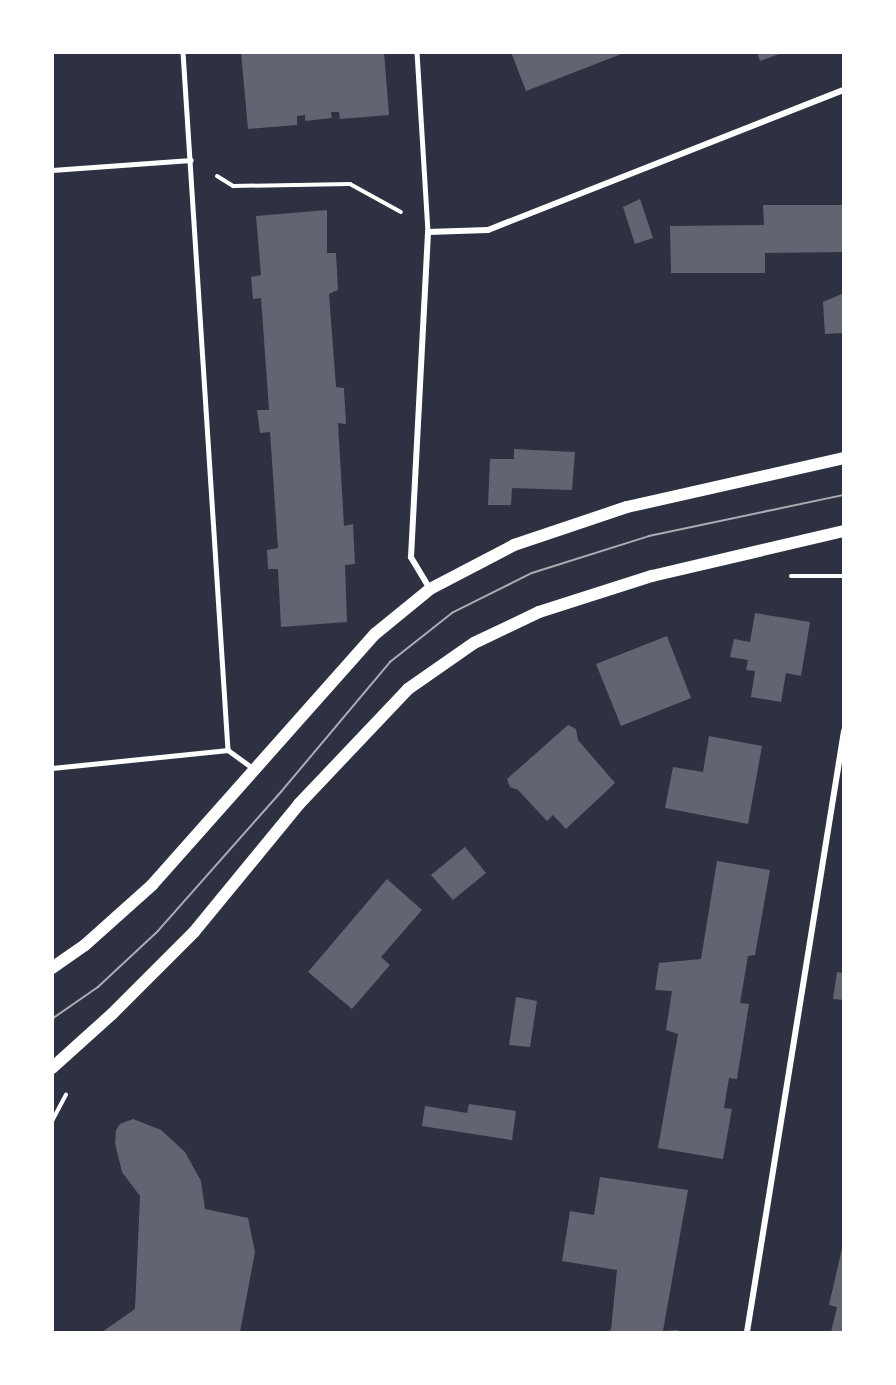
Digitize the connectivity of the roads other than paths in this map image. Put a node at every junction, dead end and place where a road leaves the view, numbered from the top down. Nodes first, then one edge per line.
1 (183, 52) edge
2 (417, 52) edge
3 (843, 90) edge
4 (191, 160) junction
5 (52, 170) edge
6 (428, 232) junction
7 (843, 458) edge
8 (843, 531) edge
9 (430, 589) junction
10 (843, 731) edge
11 (228, 750) junction
12 (52, 768) edge
13 (255, 770) junction
14 (52, 968) edge
15 (52, 1068) edge
16 (747, 1332) edge

1 - 4 lane
2 - 6 lane
3 - 6 street
4 - 5 lane
4 - 11 lane
6 - 9 street
7 - 9 main road
8 - 15 main road
9 - 13 main road
10 - 16 street
11 - 12 lane
11 - 13 lane
13 - 14 main road

